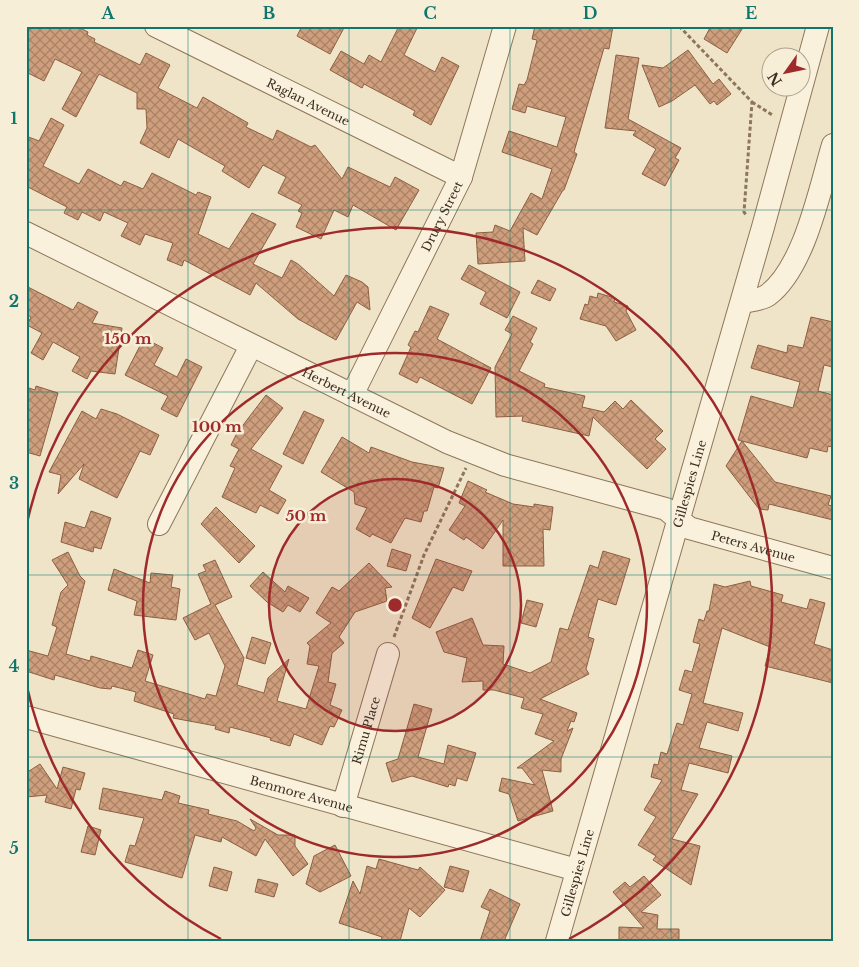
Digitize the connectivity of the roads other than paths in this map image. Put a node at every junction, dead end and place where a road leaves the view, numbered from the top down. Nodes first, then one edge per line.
1 (156, 26) edge
2 (504, 26) edge
3 (818, 26) edge
4 (833, 145) edge
5 (461, 177) junction
6 (26, 233) edge
7 (742, 302) junction
8 (251, 346) junction
9 (352, 395) junction
10 (678, 519) junction
11 (159, 524) dead end
12 (833, 568) edge
13 (388, 654) road end
14 (26, 717) edge
15 (343, 806) junction
16 (577, 870) junction
17 (558, 941) edge

1 - 5 street, Raglan Avenue
2 - 5 street, Drury Street
3 - 7 street, Gillespies Line
4 - 7 street
5 - 9 street, Drury Street
6 - 8 street, Herbert Avenue
7 - 10 street, Gillespies Line
8 - 9 street, Herbert Avenue
8 - 11 street
9 - 10 street, Herbert Avenue
10 - 12 street, Peters Avenue
10 - 16 street, Gillespies Line
13 - 15 street, Rimu Place
14 - 15 street, Benmore Avenue
15 - 16 street, Benmore Avenue
16 - 17 street, Gillespies Line

